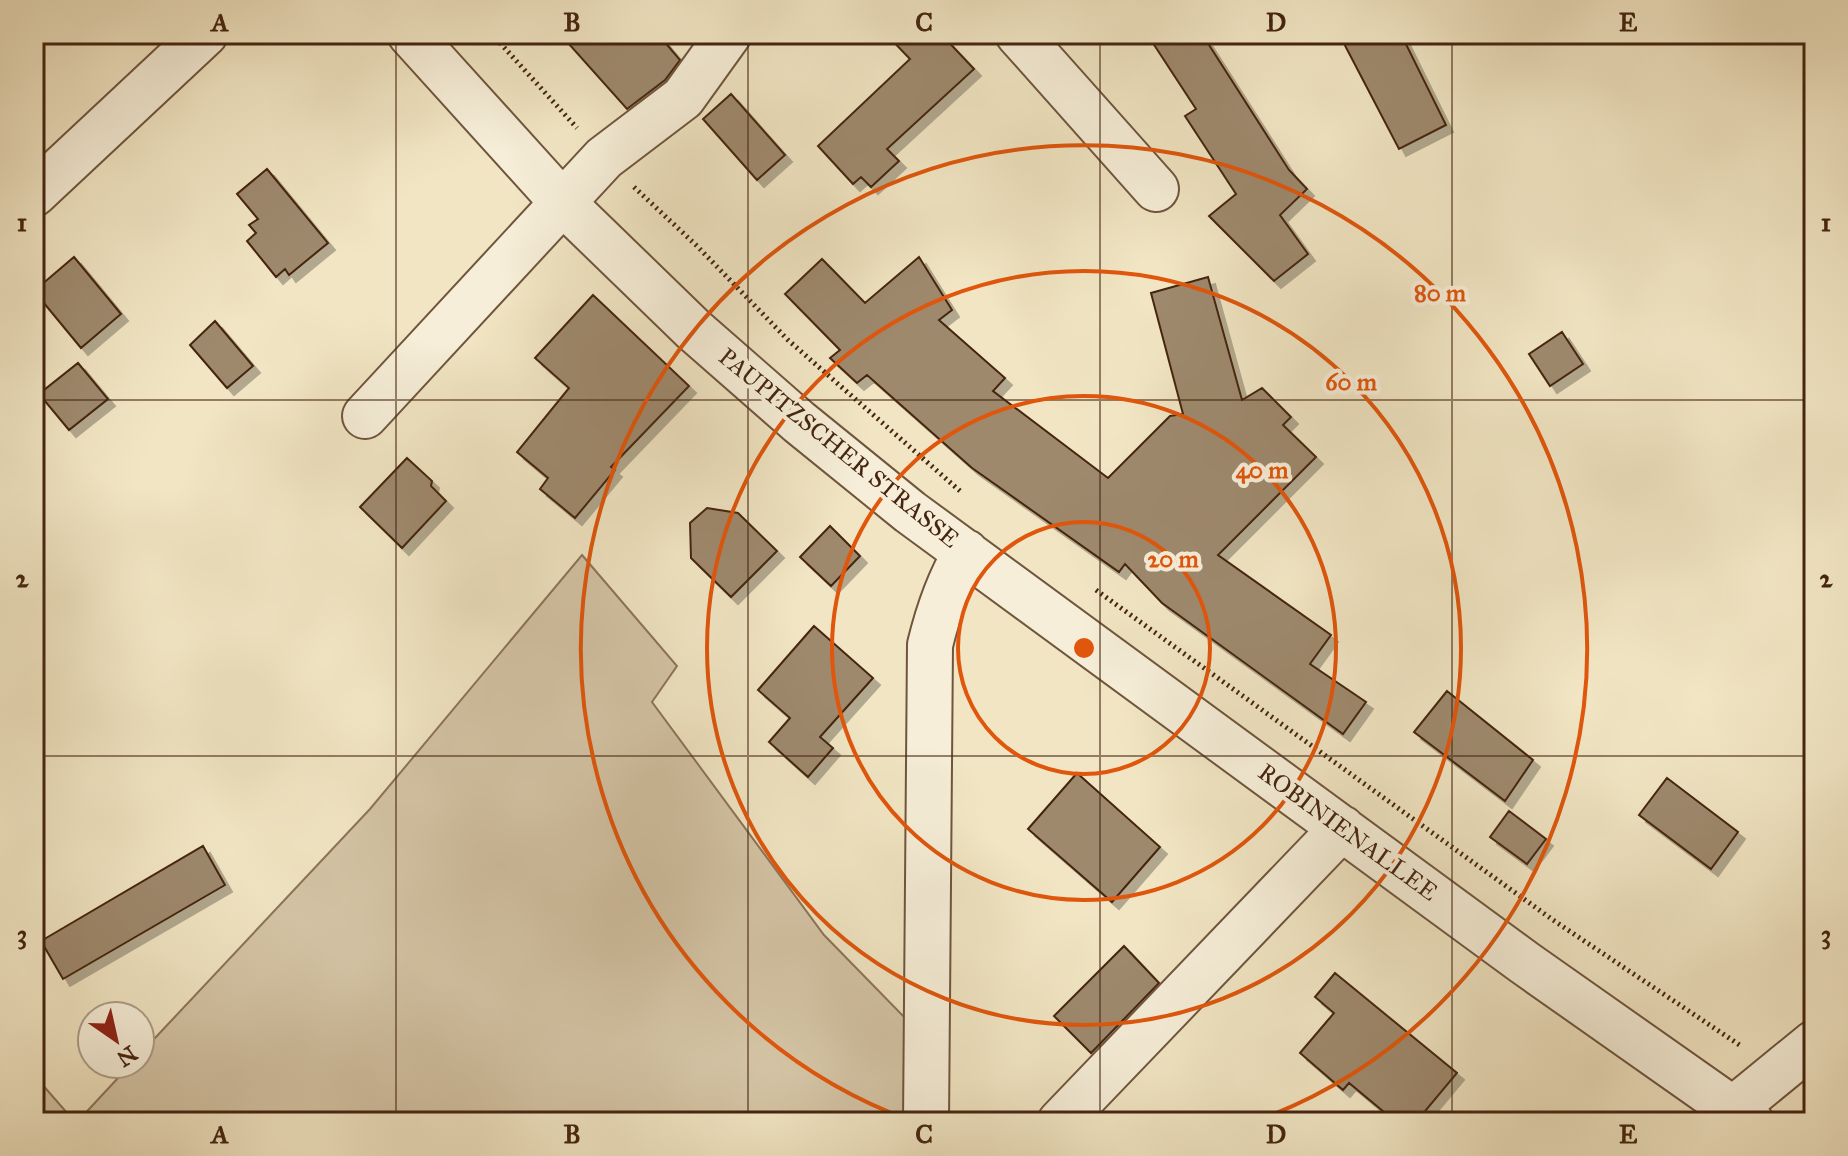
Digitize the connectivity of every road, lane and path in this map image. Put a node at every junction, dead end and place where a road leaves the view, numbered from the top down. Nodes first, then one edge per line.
1 (205, 34) edge
2 (410, 34) edge
3 (492, 34) edge
4 (729, 34) edge
5 (1018, 34) edge
6 (604, 158) junction
7 (1156, 189) dead end
8 (34, 194) edge
9 (562, 202) junction
10 (365, 416) dead end
11 (961, 491) dead end
12 (966, 552) junction
13 (1091, 587) dead end
14 (1342, 828) junction
15 (1814, 1043) edge
16 (1780, 1071) junction
17 (34, 1108) edge
18 (1741, 1116) edge
19 (43, 1122) edge
20 (926, 1122) edge
21 (1060, 1122) edge

1 - 8 street
2 - 9 street, PAUPITZSCHER STRASSE
3 - 6 path
4 - 6 street
5 - 7 street
6 - 9 street
6 - 11 path
9 - 10 street
9 - 12 street, PAUPITZSCHER STRASSE
12 - 14 street, ROBINIENALLEE
12 - 20 street, PAUPITZSCHER STRASSE
13 - 16 path
14 - 18 street, ROBINIENALLEE
14 - 21 street
15 - 16 street, ROBINIENALLEE
16 - 18 street, ROBINIENALLEE
17 - 19 path

